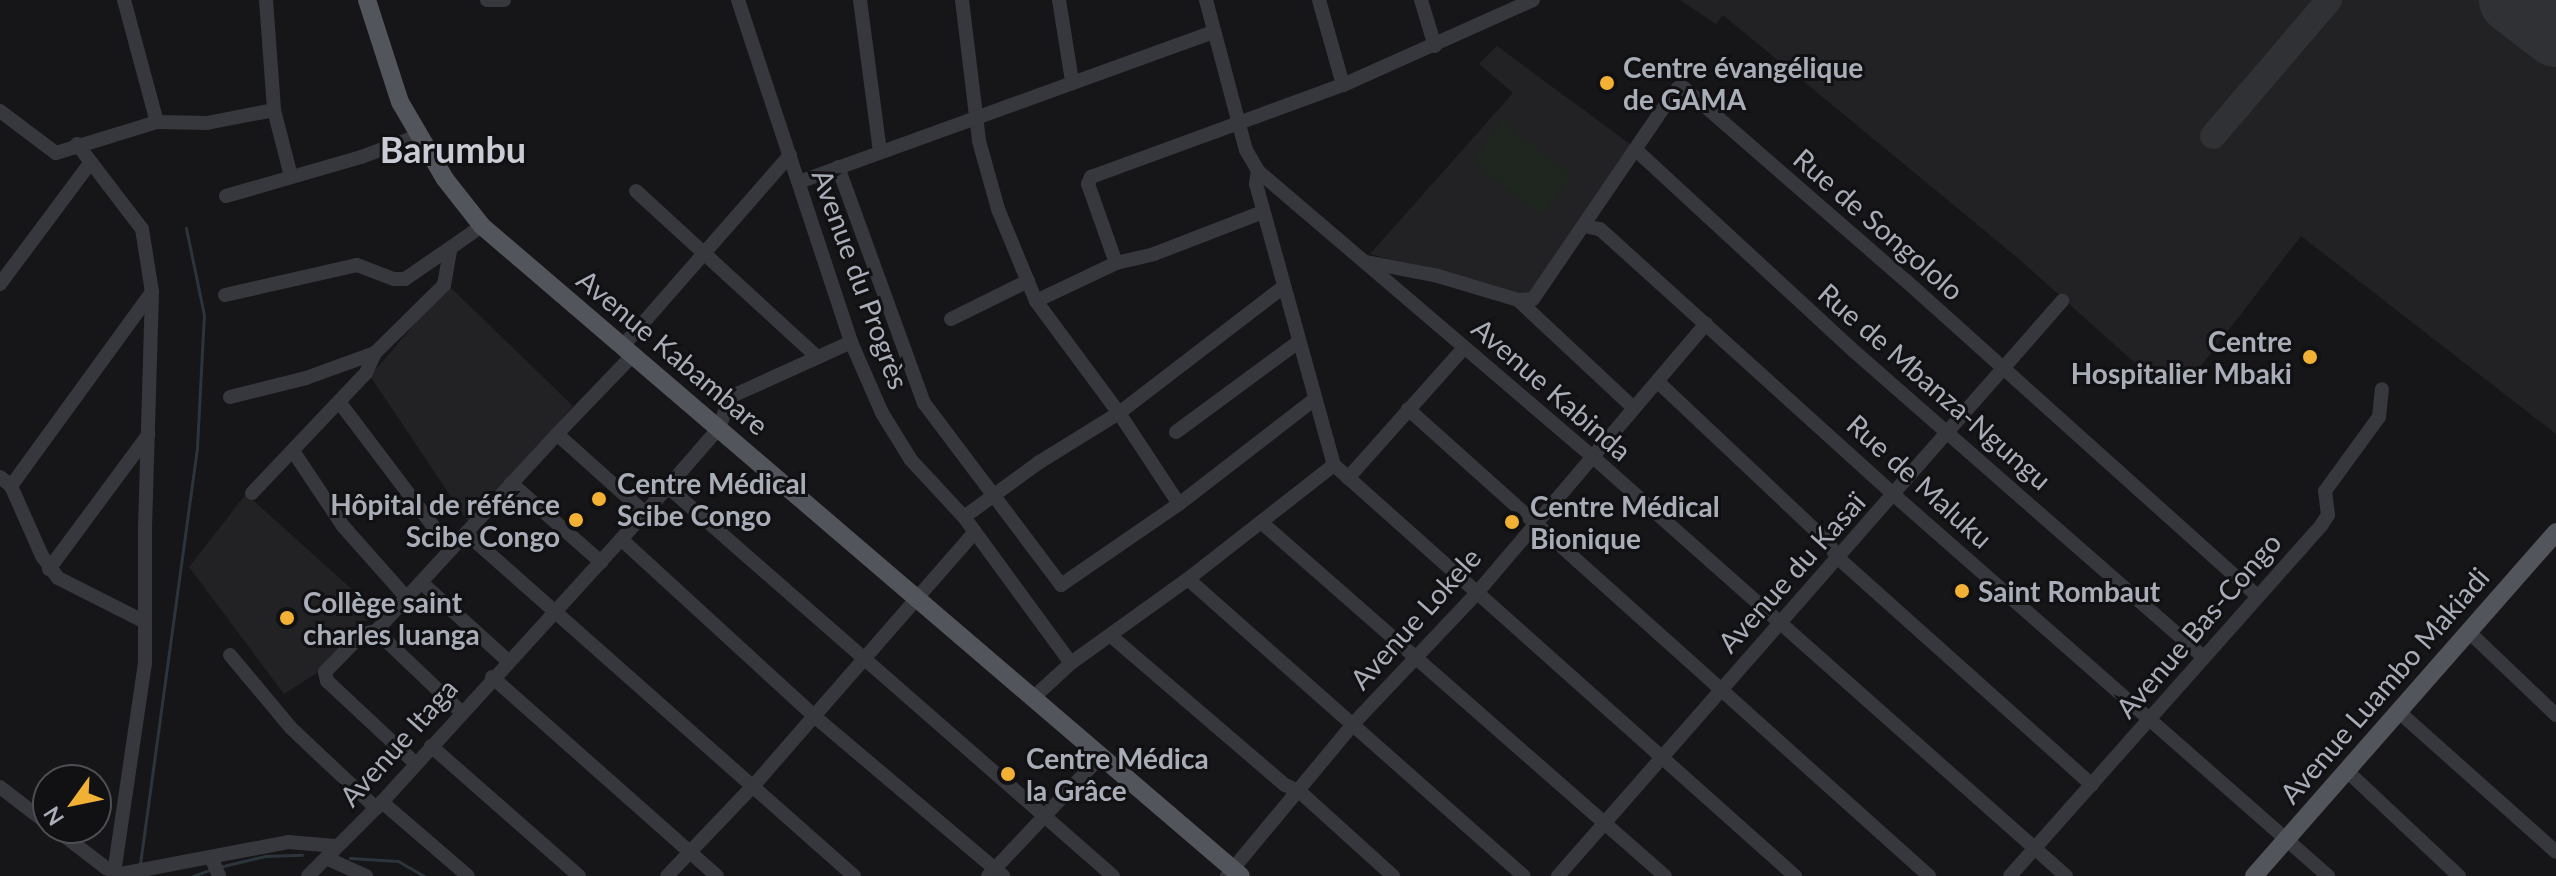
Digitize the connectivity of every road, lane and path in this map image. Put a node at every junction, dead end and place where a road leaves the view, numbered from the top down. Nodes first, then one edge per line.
1 (124, 0) edge
2 (266, 0) edge
3 (367, 0) edge
4 (487, 0) edge
5 (504, 0) edge
6 (738, 0) edge
7 (860, 0) edge
8 (962, 0) edge
9 (1059, 0) edge
10 (1206, 0) edge
11 (1319, 0) edge
12 (1421, 0) edge
13 (1533, 0) edge
14 (1214, 32) junction
15 (1435, 46) junction
16 (1072, 81) junction
17 (1343, 85) junction
18 (274, 110) junction
19 (0, 111) edge
20 (976, 120) junction
21 (1238, 121) junction
22 (157, 122) junction
23 (418, 136) junction
24 (77, 144) junction
25 (1636, 150) junction
26 (880, 151) junction
27 (790, 155) junction
28 (91, 162) junction
29 (838, 167) junction
30 (1258, 171) junction
31 (291, 176) junction
32 (799, 182) junction
33 (636, 191) dead end
34 (226, 196) dead end
35 (1263, 212) junction
36 (482, 226) junction
37 (1584, 226) junction
38 (450, 251) junction
39 (706, 253) junction
40 (1365, 262) junction
41 (1116, 263) junction
42 (1028, 281) junction
43 (0, 284) edge
44 (1283, 287) junction
45 (152, 292) junction
46 (225, 295) dead end
47 (1518, 300) junction
48 (1036, 301) junction
49 (2062, 301) dead end
50 (951, 319) dead end
51 (1706, 324) junction
52 (851, 342) junction
53 (1298, 342) junction
54 (1464, 348) junction
55 (627, 352) junction
56 (375, 353) junction
57 (817, 357) junction
58 (2004, 369) junction
59 (1658, 382) junction
60 (2382, 389) dead end
61 (230, 397) dead end
62 (1315, 399) junction
63 (340, 403) junction
64 (1634, 408) junction
65 (1408, 409) junction
66 (1119, 413) junction
67 (719, 428) junction
68 (1176, 432) dead end
69 (1948, 433) junction
70 (557, 434) junction
71 (148, 435) junction
72 (293, 451) junction
73 (1593, 457) junction
74 (1334, 465) junction
75 (1348, 478) junction
76 (5, 482) edge
77 (511, 483) junction
78 (668, 487) junction
79 (252, 493) dead end
80 (1894, 495) junction
81 (992, 496) junction
82 (1179, 504) junction
83 (645, 513) junction
84 (964, 517) junction
85 (1261, 522) junction
86 (1534, 524) junction
87 (975, 532) junction
88 (2556, 532) edge
89 (466, 533) junction
90 (621, 539) junction
91 (451, 550) junction
92 (1837, 557) junction
93 (601, 562) junction
94 (49, 569) junction
95 (1188, 579) junction
96 (422, 583) junction
97 (1476, 594) junction
98 (2256, 595) junction
99 (407, 598) junction
100 (918, 598) junction
101 (554, 610) junction
102 (145, 622) junction
103 (1781, 624) junction
104 (376, 631) junction
105 (2470, 633) junction
106 (1111, 636) junction
107 (230, 655) dead end
108 (2204, 657) junction
109 (1416, 658) junction
110 (507, 660) junction
111 (863, 660) junction
112 (1071, 663) junction
113 (492, 677) junction
114 (1720, 691) junction
115 (1034, 697) junction
116 (461, 712) junction
117 (2399, 712) junction
118 (2556, 715) edge
119 (814, 716) junction
120 (2151, 717) junction
121 (1353, 724) junction
122 (431, 746) junction
123 (1102, 755) junction
124 (1661, 757) junction
125 (415, 763) junction
126 (2347, 771) junction
127 (754, 785) junction
128 (2092, 785) junction
129 (0, 787) edge
130 (1299, 791) junction
131 (379, 805) junction
132 (32, 812) edge
133 (1043, 817) junction
134 (1605, 823) junction
135 (2286, 839) junction
136 (75, 844) edge
137 (2034, 849) junction
138 (690, 851) junction
139 (331, 852) junction
140 (2556, 852) edge
141 (215, 867) edge
142 (114, 873) junction
143 (995, 874) edge
144 (1234, 874) edge
145 (308, 876) edge
146 (366, 876) edge
147 (468, 876) edge
148 (579, 876) edge
149 (667, 876) edge
150 (717, 876) edge
151 (854, 876) edge
152 (1113, 876) edge
153 (1393, 876) edge
154 (1524, 876) edge
155 (1558, 876) edge
156 (1665, 876) edge
157 (1795, 876) edge
158 (1929, 876) edge
159 (2010, 876) edge
160 (2066, 876) edge
161 (2254, 876) edge
162 (2328, 876) edge
163 (2459, 876) edge

1 - 22 street
2 - 18 street
3 - 23 main road, Avenue Kabambare
4 - 5 street
6 - 27 street, Avenue du Progrès
7 - 26 street
8 - 20 street
9 - 16 street
10 - 14 street, Avenue Kabinda
11 - 17 street
12 - 15 street
13 - 15 street
14 - 16 street
14 - 21 street, Avenue Kabinda
15 - 17 street
16 - 20 street
17 - 21 street
18 - 22 street
18 - 31 street
19 - 24 street
20 - 26 street
20 - 42 street
21 - 30 street, Avenue Kabinda
21 - 41 street
22 - 24 street
23 - 31 street
23 - 36 main road, Avenue Kabambare
24 - 28 street
25 - 37 street, Rue de Songololo
25 - 58 street, Rue de Songololo
25 - 69 street, Rue de Mbanza-Ngungu
26 - 29 street
27 - 32 street, Avenue du Progrès
27 - 39 street
28 - 43 street
28 - 45 street
29 - 32 street
29 - 81 street
30 - 35 street
30 - 40 street, Avenue Kabinda
31 - 34 street
32 - 52 street, Avenue du Progrès
33 - 39 street
35 - 41 street
35 - 44 street
36 - 38 street
36 - 55 main road, Avenue Kabambare
37 - 47 street, Rue de Songololo
37 - 51 street, Rue de Maluku
38 - 46 street
38 - 56 street
39 - 55 street
39 - 57 street
40 - 47 street
40 - 54 street, Avenue Kabinda
41 - 48 street
42 - 48 street
42 - 50 street
44 - 53 street
44 - 66 street
45 - 71 street
45 - 76 street
47 - 64 street
48 - 66 street
49 - 58 street, Avenue du Kasaï
51 - 59 street, Avenue Lokele
51 - 80 street, Rue de Maluku
52 - 57 street, Avenue Itaga
52 - 84 street, Avenue du Progrès
53 - 62 street
53 - 68 street
54 - 65 street
54 - 73 street, Avenue Kabinda
55 - 67 main road, Avenue Kabambare
55 - 70 street
56 - 61 street
56 - 63 street
57 - 67 street, Avenue Itaga
58 - 69 street, Avenue du Kasaï
58 - 98 street, Rue de Songololo
59 - 64 street, Avenue Lokele
59 - 92 street
60 - 98 street, Avenue Bas-Congo
62 - 74 street
62 - 82 street
63 - 72 street
63 - 91 street
64 - 73 street, Avenue Lokele
65 - 75 street
65 - 86 street
66 - 81 street
66 - 82 street
67 - 78 street, Avenue Itaga
67 - 100 main road, Avenue Kabambare
69 - 80 street, Avenue du Kasaï
69 - 108 street, Rue de Mbanza-Ngungu
70 - 77 street
70 - 83 street
71 - 94 street
71 - 102 street
72 - 79 street
72 - 99 street
73 - 86 street, Avenue Lokele
73 - 103 street, Avenue Kabinda
74 - 75 street
74 - 85 street
75 - 97 street
76 - 94 street
77 - 89 street
77 - 93 street
78 - 83 street, Avenue Itaga
78 - 111 street
80 - 92 street, Avenue du Kasaï
80 - 120 street, Rue de Maluku
81 - 82 street
81 - 84 street
83 - 90 street, Avenue Itaga
84 - 87 street, Avenue du Progrès
85 - 95 street
85 - 109 street
86 - 97 street, Avenue Lokele
86 - 114 street
87 - 100 street
87 - 112 street, Avenue du Progrès
88 - 105 main road, Avenue Luambo Makiadi
89 - 91 street
89 - 101 street
90 - 93 street, Avenue Itaga
90 - 119 street
91 - 96 street
92 - 103 street, Avenue du Kasaï
92 - 128 street
93 - 101 street, Avenue Itaga
94 - 102 street
95 - 106 street
95 - 121 street
96 - 99 street
96 - 110 street
97 - 109 street, Avenue Lokele
97 - 124 street
98 - 108 street, Avenue Bas-Congo
99 - 104 street
100 - 111 street
100 - 115 main road, Avenue Kabambare
101 - 110 street, Avenue Itaga
101 - 127 street
102 - 142 street
103 - 114 street, Avenue du Kasaï
103 - 137 street, Avenue Kabinda
104 - 116 street
104 - 125 street
105 - 117 main road, Avenue Luambo Makiadi
105 - 118 street
106 - 112 street
106 - 130 street
107 - 131 street
108 - 120 street, Avenue Bas-Congo
109 - 121 street, Avenue Lokele
109 - 134 street
110 - 113 street, Avenue Itaga
111 - 119 street
111 - 133 street
112 - 115 street
113 - 116 street, Avenue Itaga
113 - 138 street
114 - 124 street, Avenue du Kasaï
114 - 158 street
115 - 123 main road, Avenue Kabambare
116 - 122 street, Avenue Itaga
117 - 126 main road, Avenue Luambo Makiadi
117 - 140 street
119 - 127 street
119 - 143 street
120 - 128 street, Avenue Bas-Congo
120 - 135 street, Rue de Maluku
121 - 130 street, Avenue Lokele
121 - 154 street
122 - 125 street, Avenue Itaga
122 - 148 street
123 - 133 street
123 - 144 main road, Avenue Kabambare
124 - 134 street, Avenue du Kasaï
124 - 157 street
125 - 131 street, Avenue Itaga
126 - 135 main road, Avenue Luambo Makiadi
126 - 163 street
127 - 138 street
127 - 151 street
128 - 137 street, Avenue Bas-Congo
129 - 132 street
130 - 144 street, Avenue Lokele
130 - 153 street
131 - 139 street, Avenue Itaga
131 - 147 street
133 - 143 street
133 - 152 street
134 - 155 street, Avenue du Kasaï
134 - 156 street
135 - 161 main road, Avenue Luambo Makiadi
135 - 162 street, Rue de Maluku
136 - 142 street
137 - 159 street, Avenue Bas-Congo
137 - 160 street, Avenue Kabinda
138 - 149 street
138 - 150 street
139 - 141 street
139 - 145 street, Avenue Itaga
139 - 146 street
141 - 142 street

